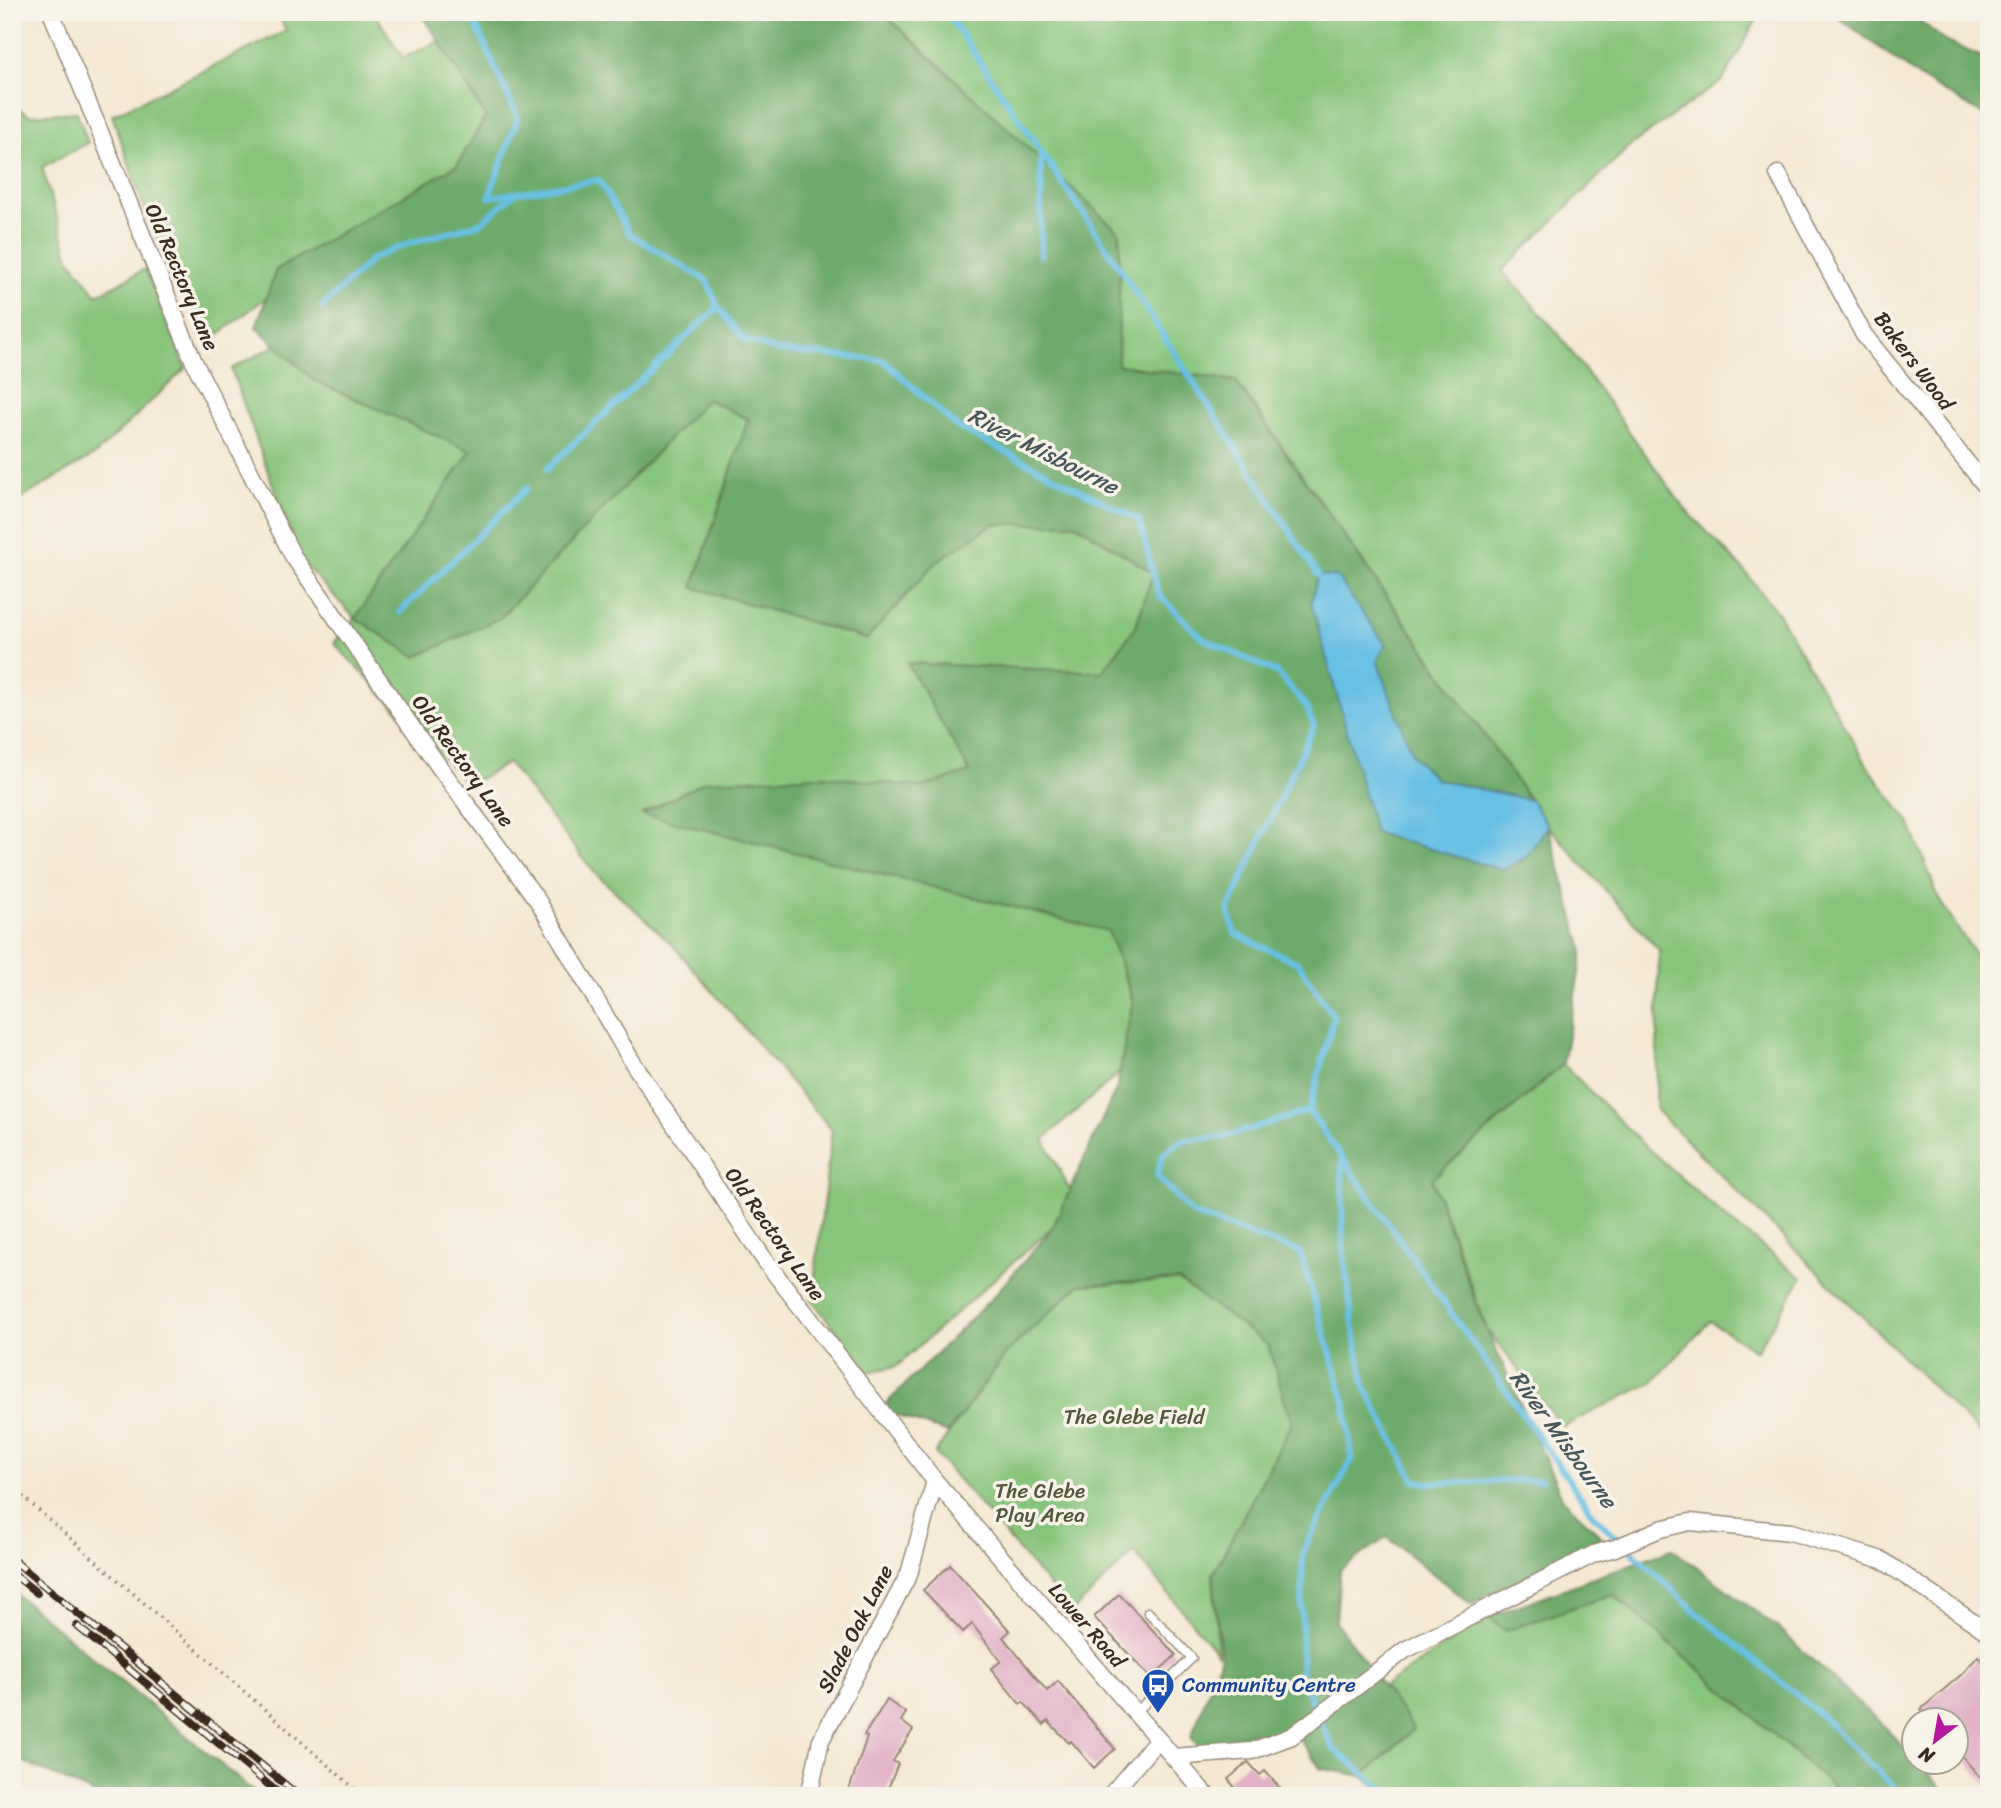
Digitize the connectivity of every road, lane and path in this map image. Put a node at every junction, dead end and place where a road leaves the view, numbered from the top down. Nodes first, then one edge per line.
1 (51, 12) edge
2 (1778, 174) dead end
3 (1989, 490) edge
4 (935, 1481) junction
5 (12, 1487) edge
6 (1149, 1612) dead end
7 (1989, 1633) edge
8 (1135, 1713) junction
9 (1158, 1739) junction
10 (1173, 1757) junction
11 (363, 1796) edge
12 (809, 1796) edge
13 (1110, 1796) edge
14 (1208, 1796) edge

1 - 4 street, Old Rectory Lane
2 - 3 street, Bakers Wood
4 - 8 street, Lower Road
4 - 12 street, Slade Oak Lane
5 - 11 path
6 - 8 lane
7 - 10 street
8 - 9 street, Lower Road
9 - 10 street, Lower Road
9 - 13 street
10 - 14 street, Lower Road

